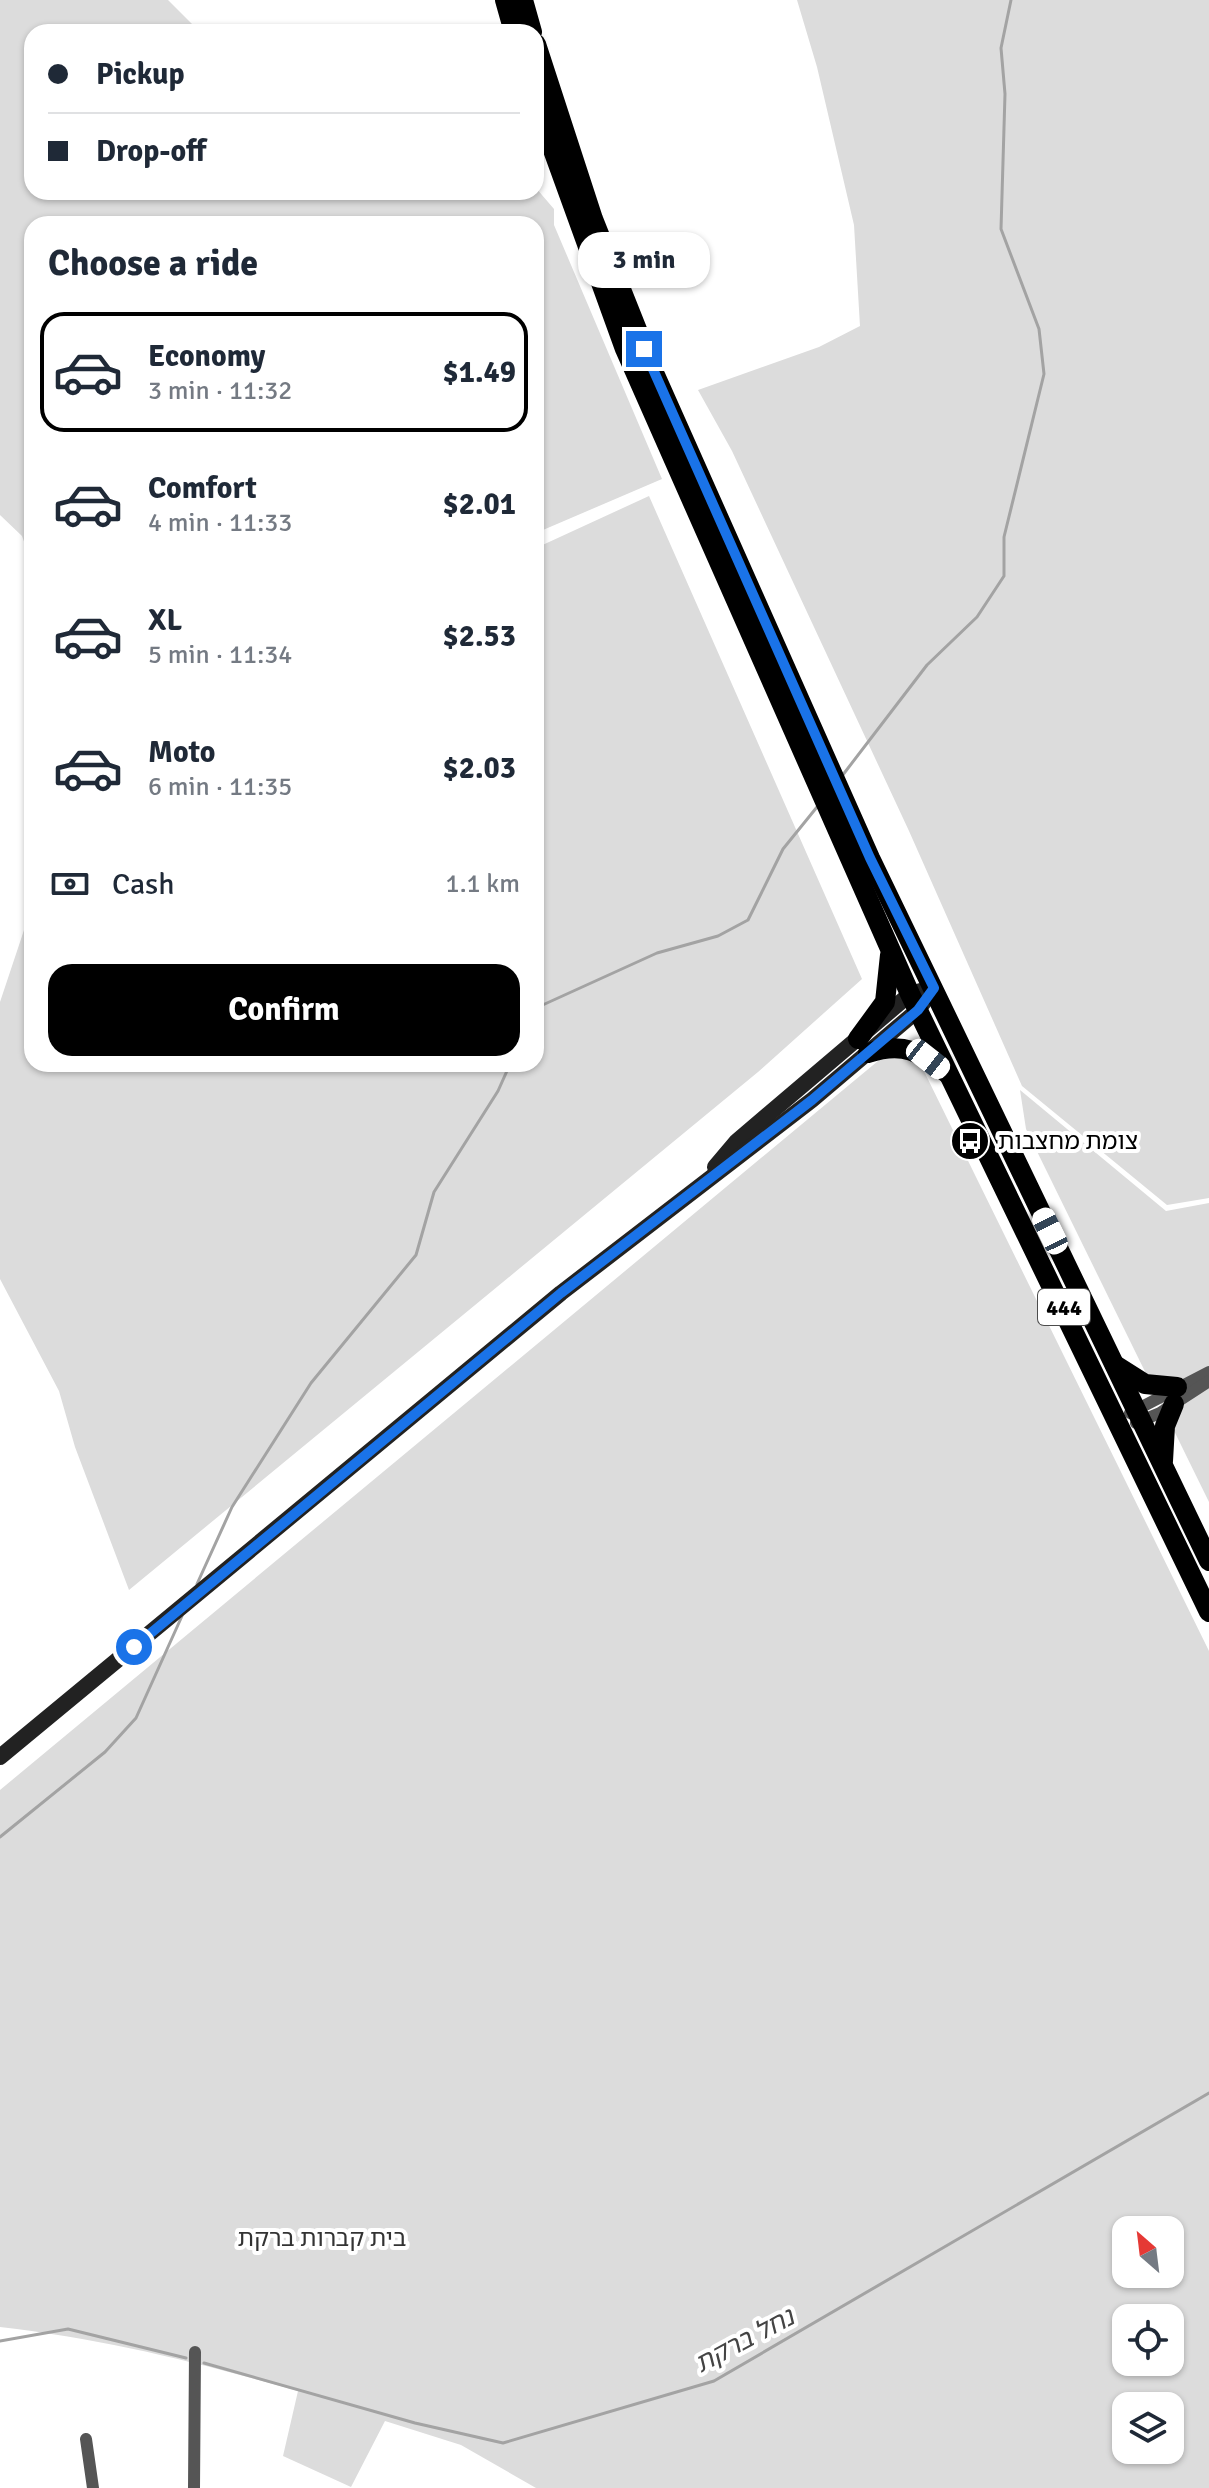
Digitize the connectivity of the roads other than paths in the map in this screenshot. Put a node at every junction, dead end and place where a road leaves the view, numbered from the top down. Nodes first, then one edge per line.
1 (505, 0) edge
2 (523, 0) edge
3 (512, 24) edge
4 (530, 24) edge
5 (544, 69) edge
6 (544, 125) edge
7 (890, 943) junction
8 (934, 988) junction
9 (914, 1002) junction
10 (863, 1046) junction
11 (950, 1075) junction
12 (1114, 1364) junction
13 (1209, 1372) edge
14 (1209, 1381) edge
15 (1176, 1396) junction
16 (1139, 1415) junction
17 (1117, 1425) junction
18 (1163, 1465) junction
19 (1209, 1561) edge
20 (1209, 1612) edge
21 (0, 1757) edge
22 (195, 2352) dead end
23 (86, 2439) dead end
24 (93, 2488) edge
25 (194, 2488) edge

1 - 3 main road
2 - 4 main road
5 - 8 main road, 444
6 - 7 main road, 444
7 - 9 main road, 444
7 - 10 main road
8 - 9 main road
8 - 12 main road, 444
9 - 10 main road
9 - 11 main road, 444
10 - 11 main road
10 - 21 main road
11 - 17 main road, 444
12 - 15 main road
12 - 16 main road, 444
13 - 15 street
14 - 15 street
15 - 16 street
15 - 18 main road
16 - 17 street
16 - 18 main road, 444
17 - 20 main road, 444
18 - 19 main road, 444
22 - 25 street
23 - 24 street

